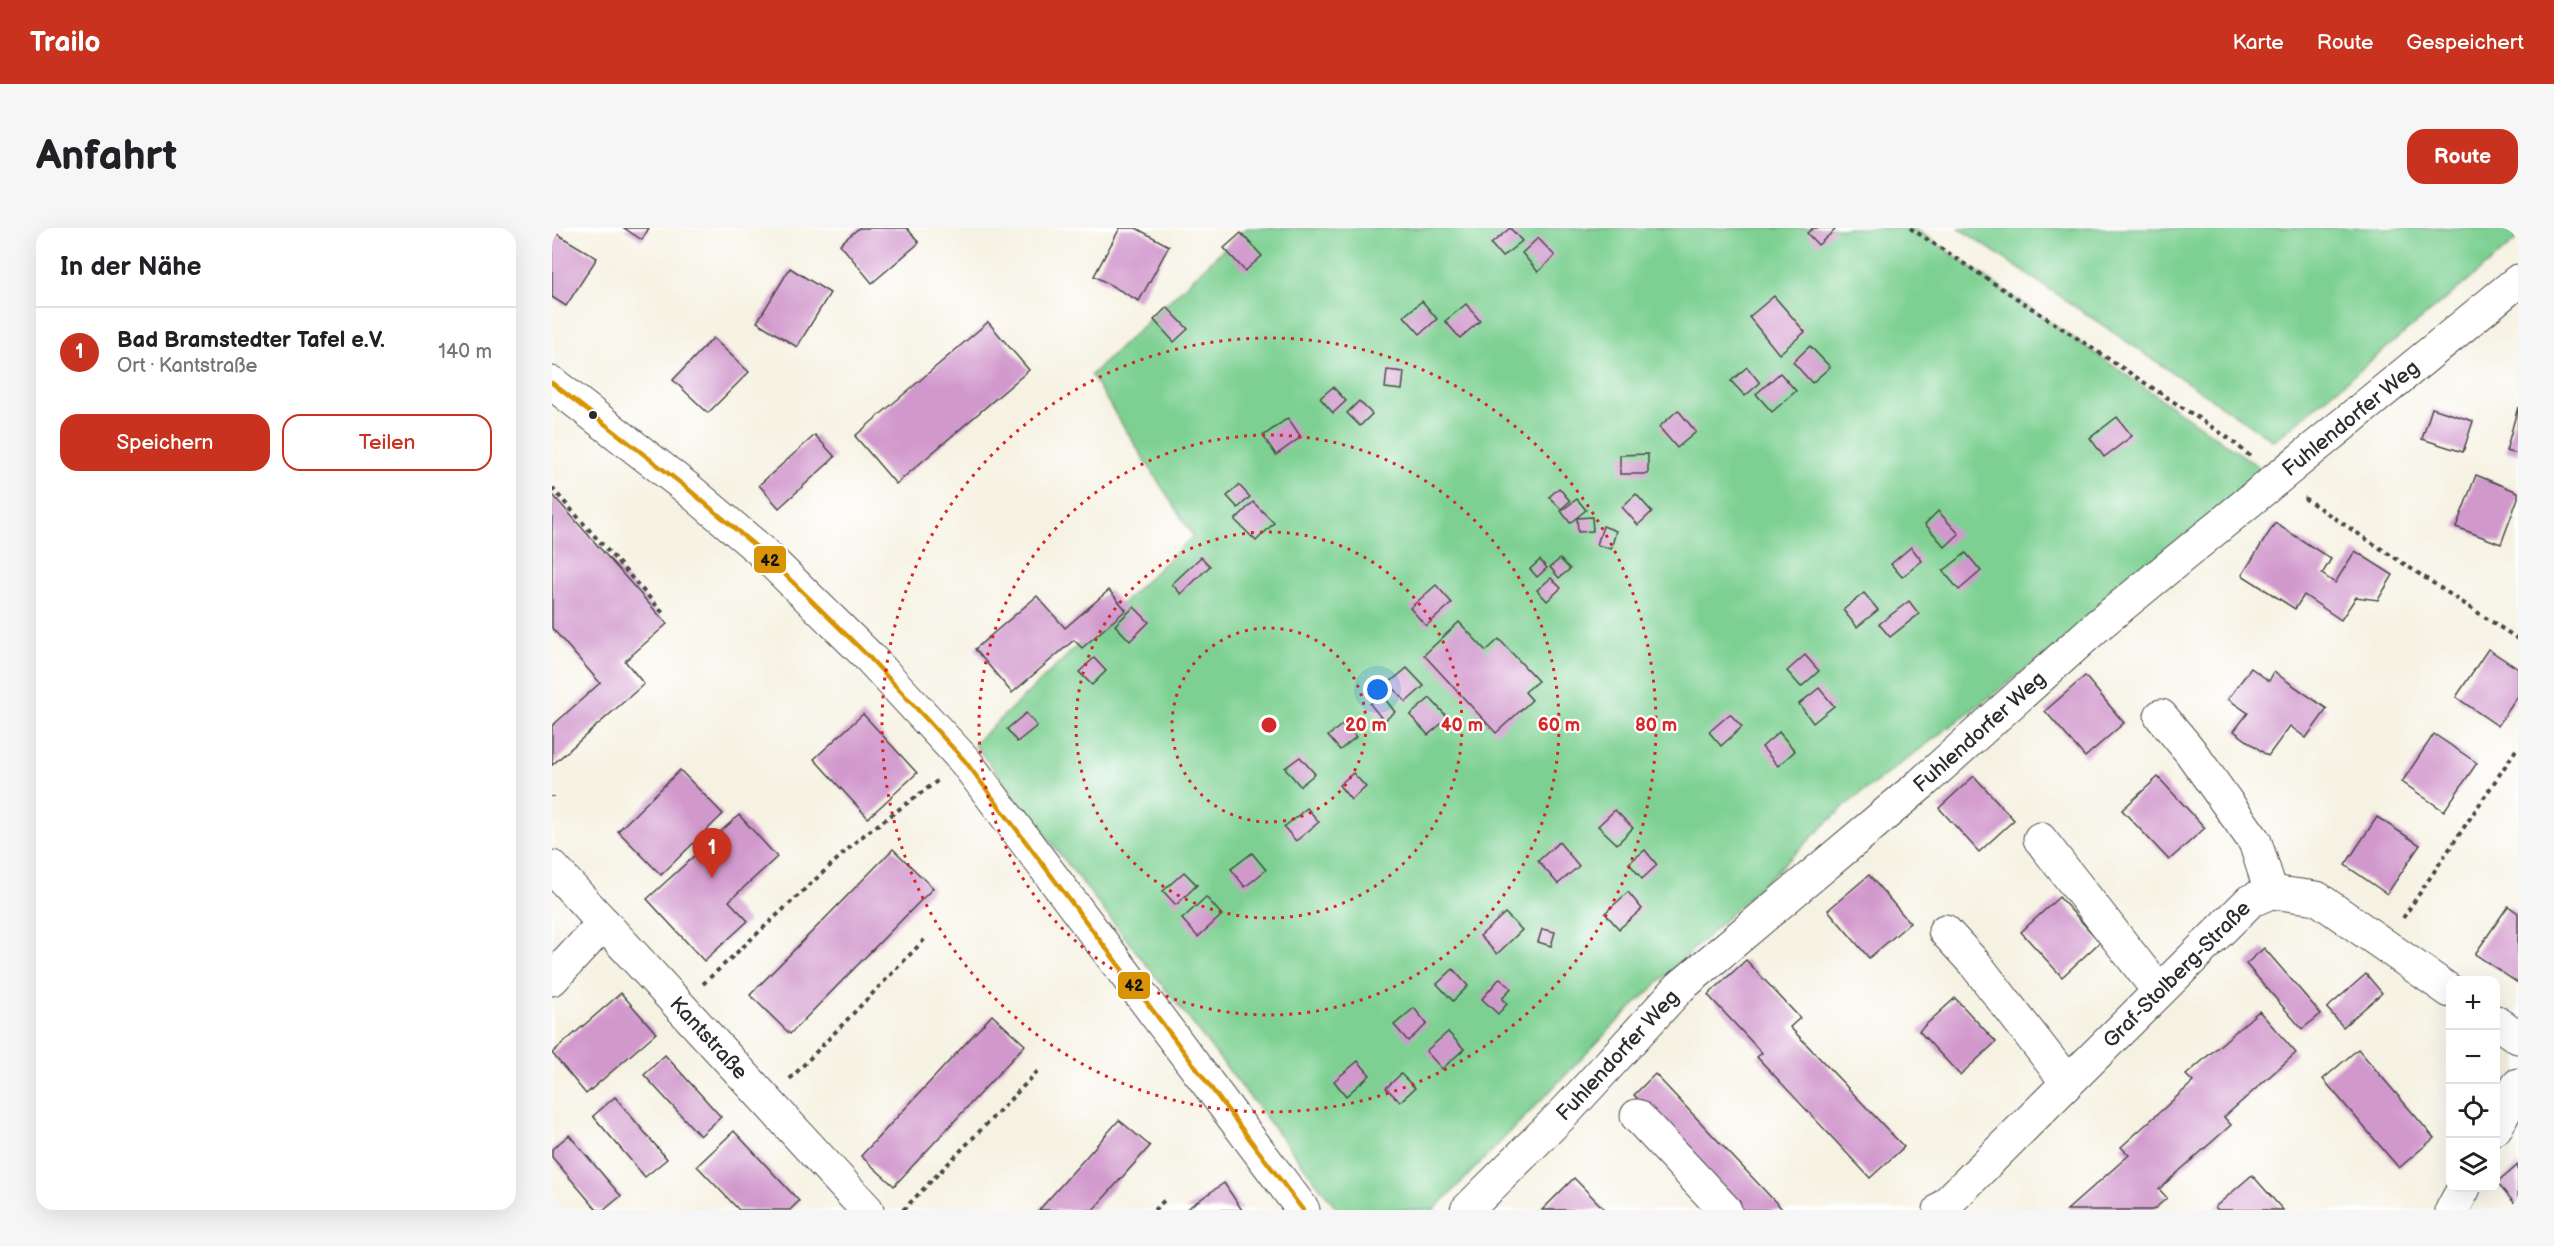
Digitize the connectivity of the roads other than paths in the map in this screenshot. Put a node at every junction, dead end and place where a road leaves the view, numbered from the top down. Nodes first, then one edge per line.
1 (2516, 287) edge
2 (552, 383) edge
3 (2161, 716) dead end
4 (2040, 839) dead end
5 (552, 867) edge
6 (2271, 892) junction
7 (604, 923) junction
8 (1945, 931) dead end
9 (552, 979) edge
10 (2446, 988) edge
11 (2158, 990) junction
12 (2500, 1025) edge
13 (2518, 1037) edge
14 (2067, 1082) junction
15 (2518, 1085) edge
16 (1637, 1116) dead end
17 (2500, 1120) edge
18 (2462, 1192) edge
19 (867, 1210) edge
20 (1303, 1210) edge
21 (1467, 1210) edge
22 (1725, 1210) edge
23 (1940, 1210) edge
24 (2452, 1210) edge

1 - 21 street, Fuhlendorfer Weg
2 - 20 street
3 - 6 street
4 - 11 street
5 - 7 street, Kantstraße
6 - 10 street, Graf-Stolberg-Straße
6 - 11 street, Graf-Stolberg-Straße
7 - 9 street
7 - 19 street, Kantstraße
8 - 14 street
11 - 14 street, Graf-Stolberg-Straße
12 - 13 street
14 - 23 street, Graf-Stolberg-Straße
15 - 17 street
16 - 22 street
18 - 24 street

